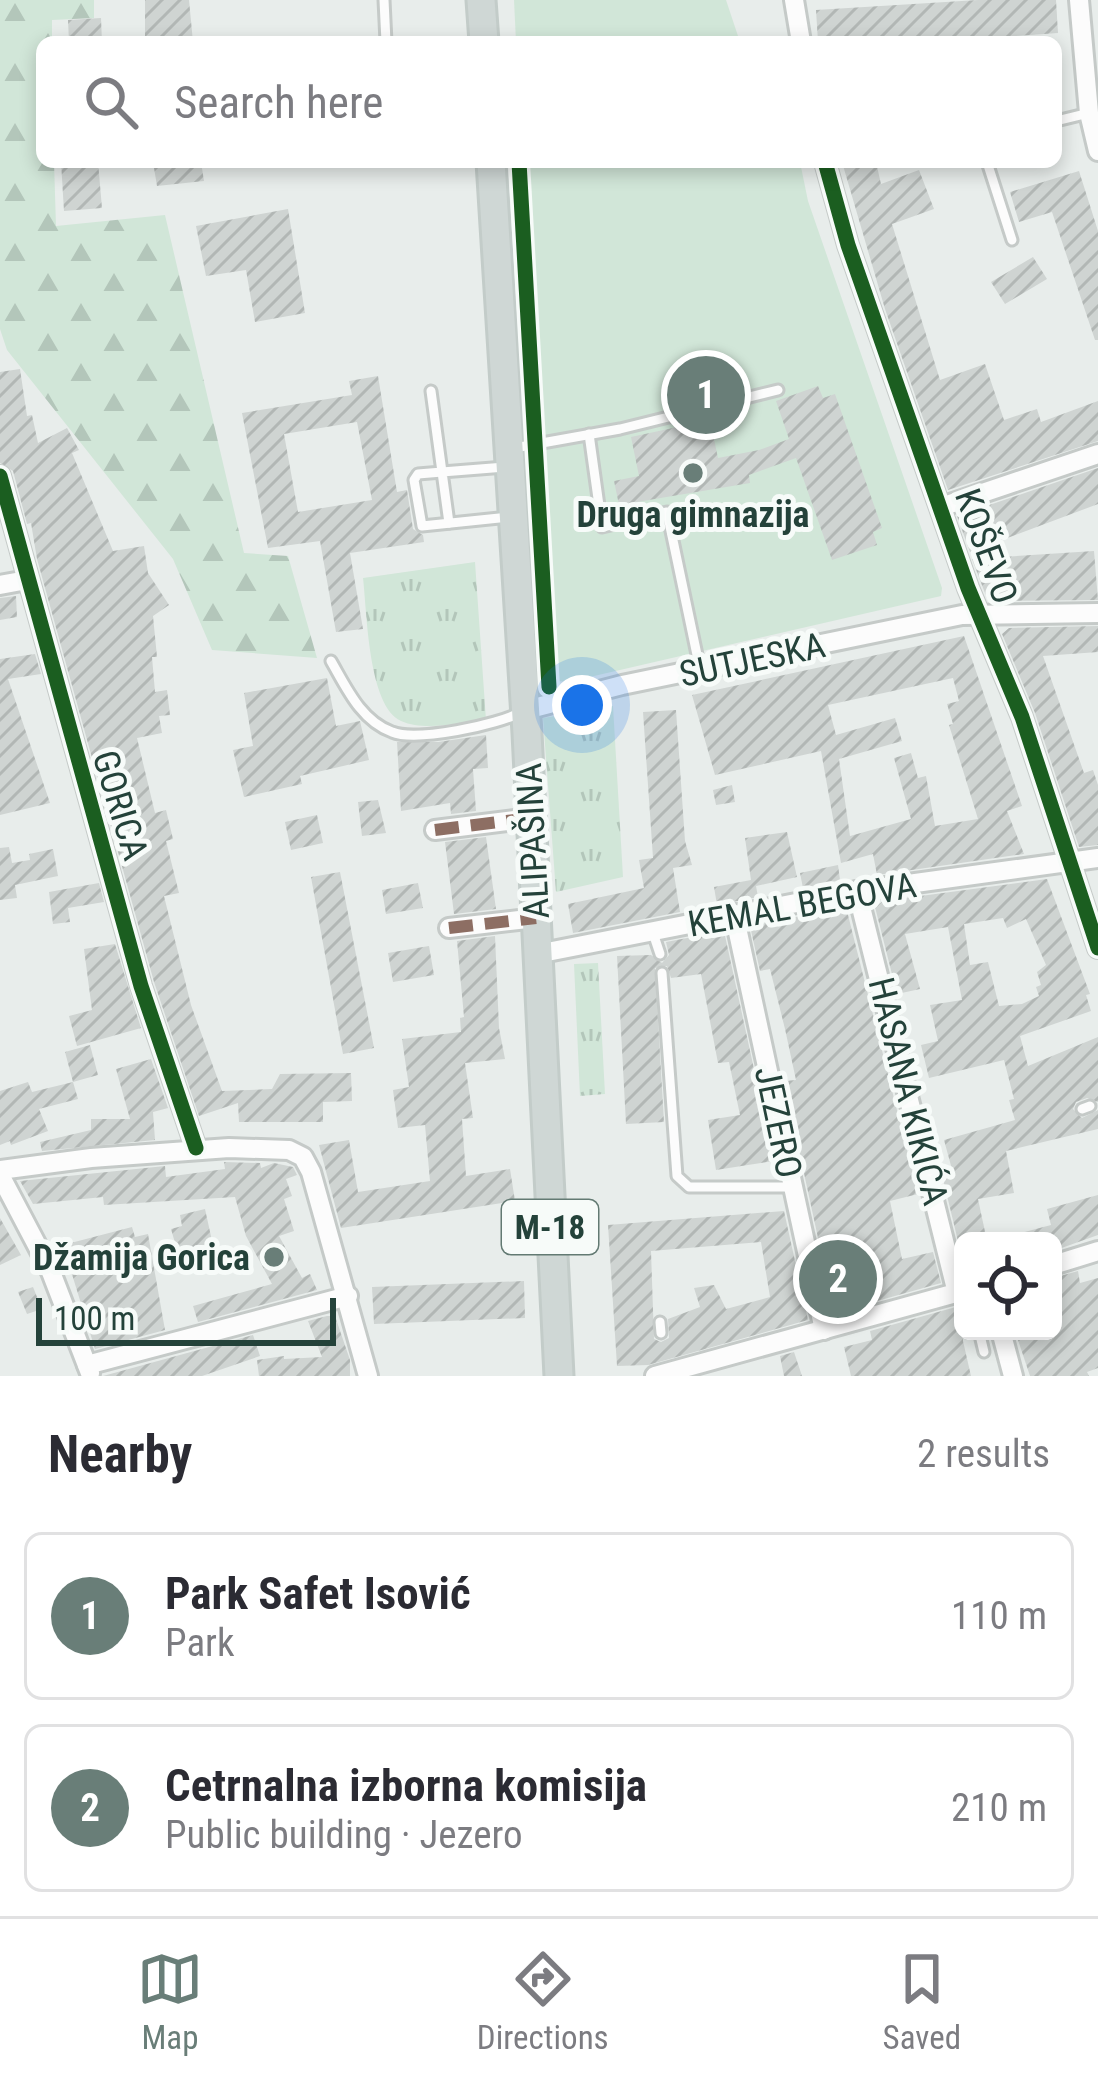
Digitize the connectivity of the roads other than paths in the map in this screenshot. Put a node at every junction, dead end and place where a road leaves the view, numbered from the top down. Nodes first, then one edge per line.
1 (384, 0) edge
2 (481, 0) edge
3 (794, 0) edge
4 (1079, 0) edge
5 (386, 36) edge
6 (484, 36) edge
7 (800, 36) edge
8 (1089, 113) junction
9 (1062, 120) edge
10 (1098, 151) edge
11 (491, 168) edge
12 (827, 168) edge
13 (989, 168) edge
14 (1012, 240) dead end
15 (778, 390) dead end
16 (431, 392) dead end
17 (589, 434) junction
18 (1098, 454) edge
19 (508, 458) junction
20 (442, 472) junction
21 (0, 476) edge
22 (941, 507) junction
23 (512, 518) junction
24 (449, 523) junction
25 (27, 580) junction
26 (0, 585) edge
27 (979, 613) junction
28 (1098, 614) edge
29 (331, 661) dead end
30 (700, 669) junction
31 (526, 710) junction
32 (531, 818) junction
33 (435, 830) dead end
34 (1098, 858) edge
35 (1069, 865) junction
36 (857, 891) junction
37 (734, 914) junction
38 (536, 918) junction
39 (449, 928) dead end
40 (652, 930) junction
41 (1098, 948) edge
42 (538, 954) junction
43 (660, 954) dead end
44 (662, 973) dead end
45 (196, 1148) junction
46 (0, 1173) edge
47 (792, 1186) junction
48 (1098, 1252) edge
49 (1062, 1262) edge
50 (954, 1269) edge
51 (954, 1294) edge
52 (347, 1296) junction
53 (824, 1330) junction
54 (981, 1340) edge
55 (1003, 1340) edge
56 (984, 1352) dead end
57 (89, 1370) edge
58 (670, 1372) edge
59 (368, 1376) edge
60 (559, 1376) edge
61 (1013, 1376) edge

1 - 5 lane
2 - 6 main road
3 - 7 street
4 - 8 street
8 - 9 lane
8 - 10 street
11 - 19 main road, ALIPAŠINA / M-18
12 - 22 street, KOŠEVO
13 - 14 lane
15 - 17 lane
16 - 20 lane
17 - 19 lane
17 - 30 lane
18 - 22 street
19 - 20 lane
19 - 23 main road, ALIPAŠINA / M-18
20 - 24 lane
20 - 24 lane
21 - 25 street, GORICA
22 - 27 street, KOŠEVO
23 - 24 lane
23 - 31 main road, ALIPAŠINA / M-18
25 - 26 street
25 - 45 street, GORICA
27 - 28 street, SUTJESKA
27 - 30 street, SUTJESKA
27 - 35 street, KOŠEVO
29 - 31 lane
30 - 31 street, SUTJESKA
31 - 32 main road, ALIPAŠINA / M-18
32 - 33 street
32 - 38 main road, ALIPAŠINA / M-18
34 - 35 street, KEMAL BEGOVA
35 - 36 street, KEMAL BEGOVA
35 - 41 street, KOŠEVO
36 - 37 street, KEMAL BEGOVA
36 - 50 street, HASANA KIKIĆA
37 - 40 street, KEMAL BEGOVA
37 - 47 street, JEZERO
38 - 39 street
38 - 42 main road, ALIPAŠINA / M-18
40 - 42 street, KEMAL BEGOVA
40 - 43 lane
42 - 60 main road, ALIPAŠINA / M-18
44 - 47 lane
45 - 46 street
45 - 52 street
46 - 57 street
47 - 53 street, JEZERO
48 - 49 street
51 - 53 street
52 - 57 street
52 - 59 street
53 - 58 street
54 - 56 lane
55 - 61 street

